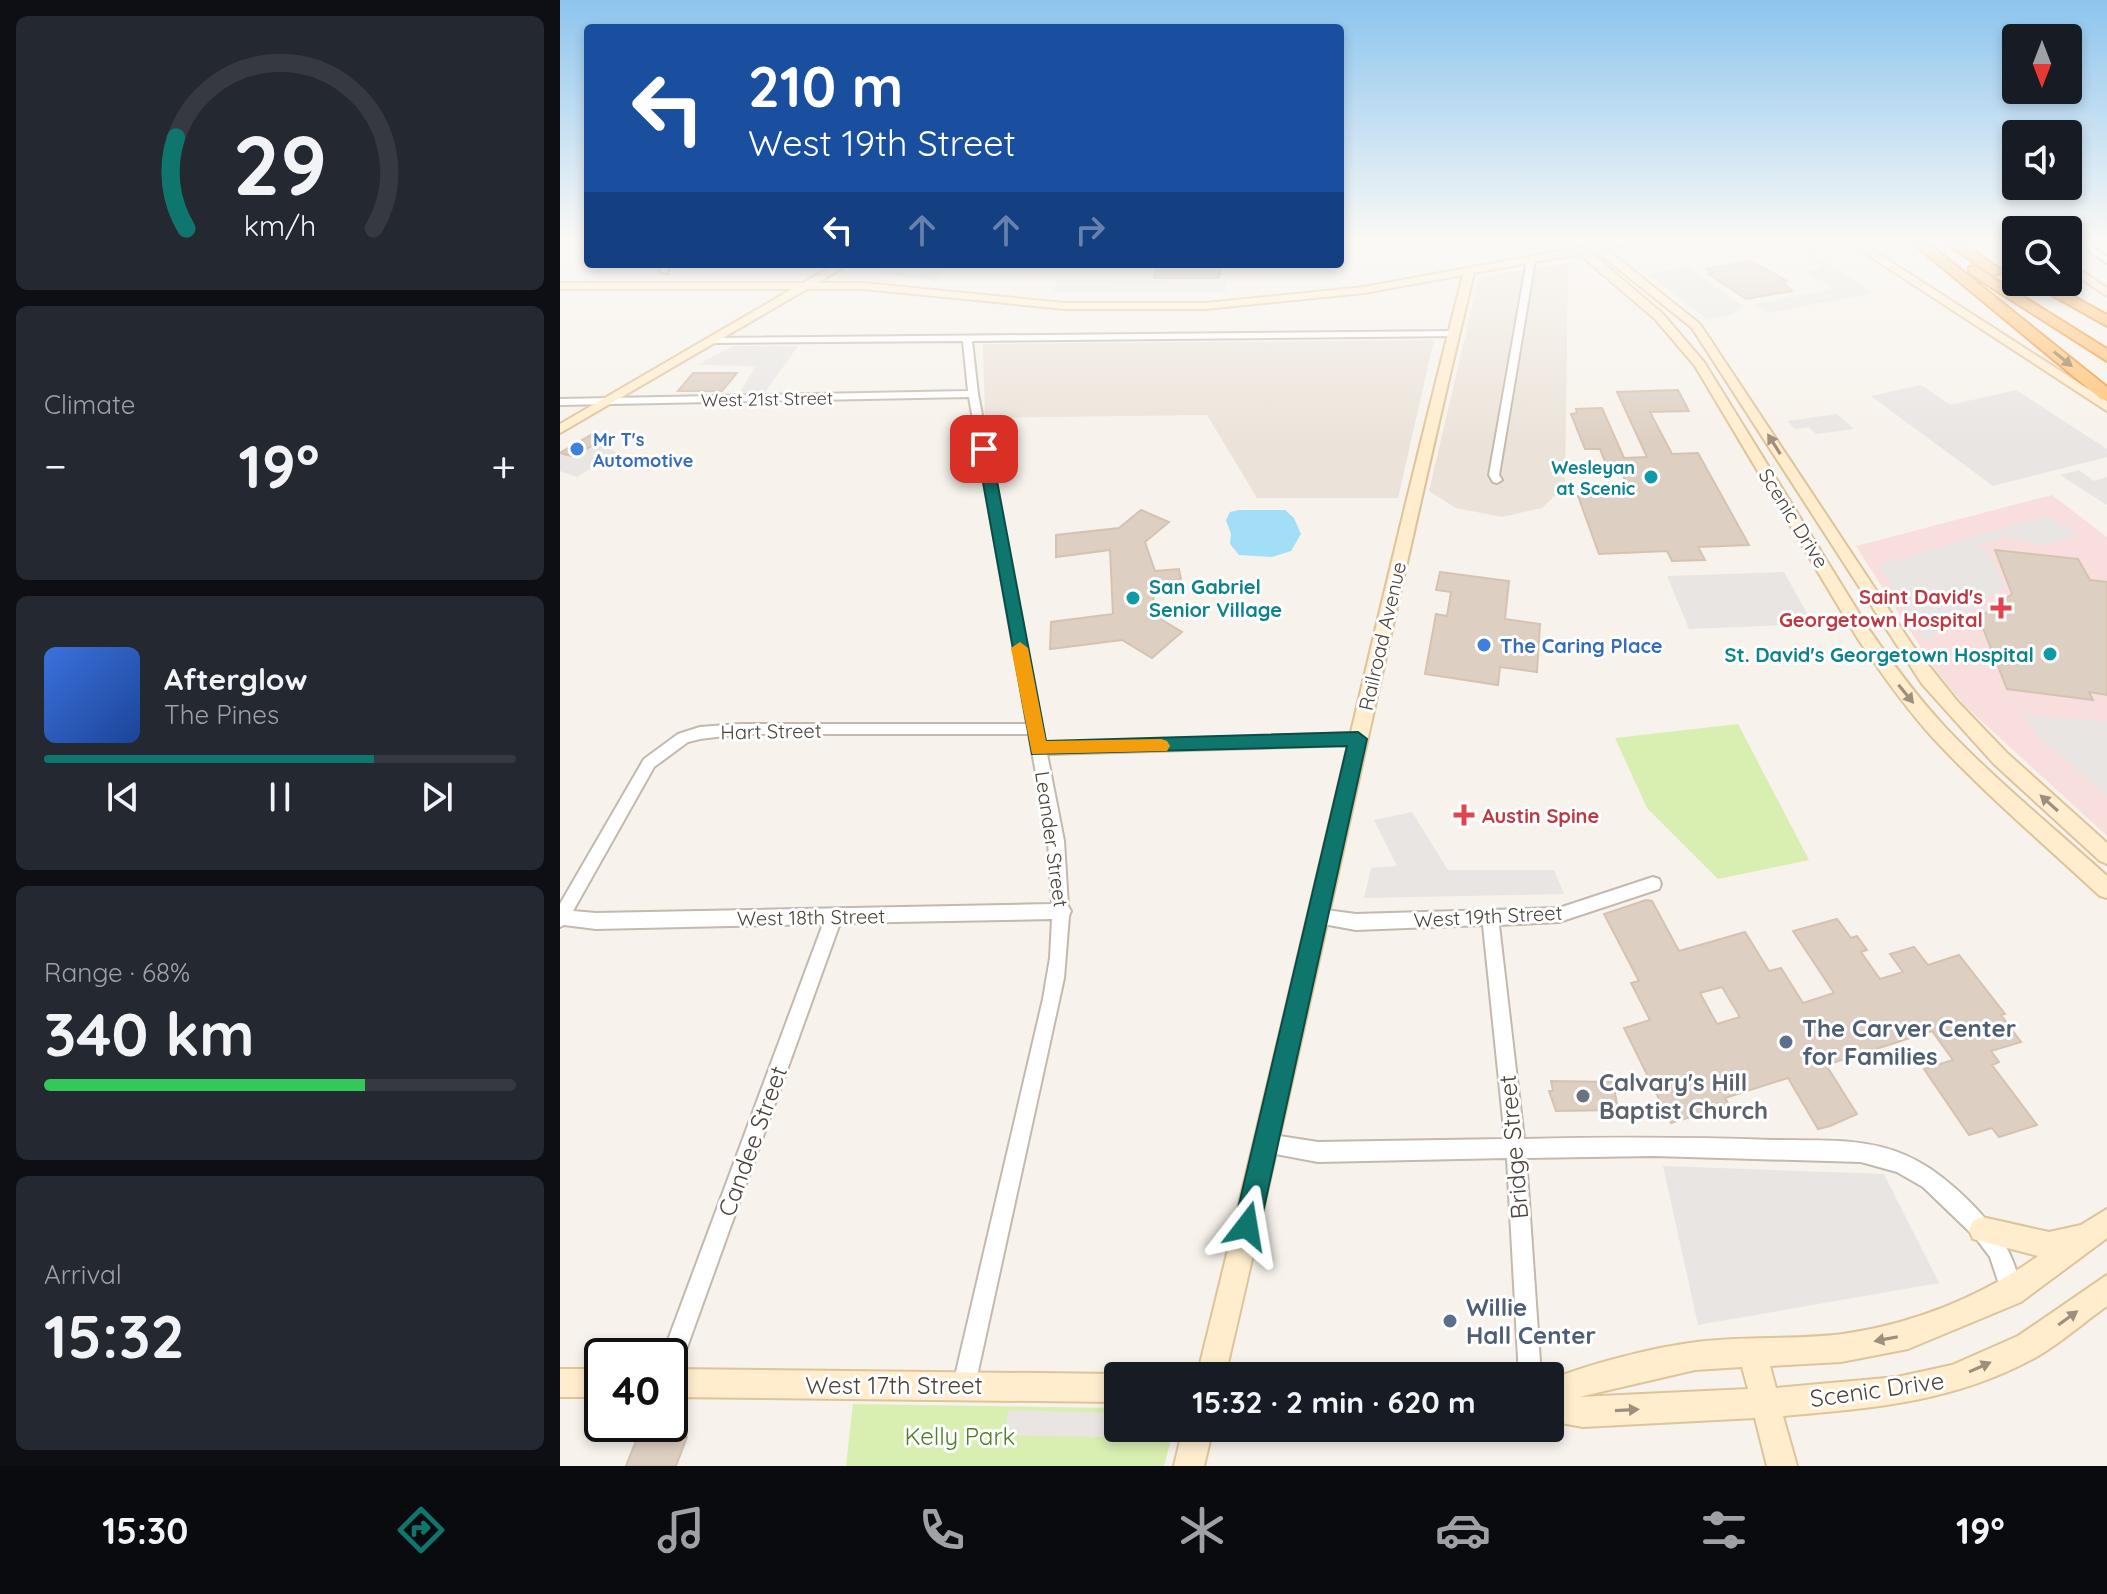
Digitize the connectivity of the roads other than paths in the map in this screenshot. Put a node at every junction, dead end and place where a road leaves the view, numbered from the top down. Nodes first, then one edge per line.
1 (769, 308) edge
2 (1461, 308) edge
3 (1523, 308) edge
4 (1654, 308) edge
5 (1674, 308) edge
6 (1954, 308) edge
7 (2000, 308) edge
8 (2034, 308) edge
9 (2055, 308) edge
10 (2084, 308) edge
11 (2107, 321) edge
12 (1696, 326) junction
13 (1673, 327) junction
14 (1455, 334) junction
15 (967, 338) junction
16 (713, 341) junction
17 (2107, 342) edge
18 (2107, 356) edge
19 (1732, 378) junction
20 (1708, 379) junction
21 (973, 394) junction
22 (2107, 395) edge
23 (560, 402) edge
24 (606, 402) junction
25 (2107, 407) edge
26 (560, 429) edge
27 (1766, 473) junction
28 (1792, 473) junction
29 (1497, 480) dead end
30 (1818, 557) junction
31 (1846, 557) junction
32 (1907, 650) junction
33 (1874, 651) junction
34 (1967, 726) junction
35 (1034, 729) junction
36 (1939, 732) junction
37 (1358, 739) junction
38 (1039, 749) junction
39 (2107, 855) edge
40 (1653, 884) dead end
41 (2107, 889) edge
42 (1063, 911) junction
43 (834, 917) junction
44 (1318, 917) junction
45 (560, 918) edge
46 (1490, 918) junction
47 (1267, 1144) junction
48 (1516, 1149) junction
49 (2097, 1229) edge
50 (1982, 1230) junction
51 (2107, 1289) edge
52 (2011, 1292) junction
53 (680, 1338) edge
54 (1753, 1355) junction
55 (1214, 1362) edge
56 (1529, 1362) edge
57 (560, 1383) edge
58 (584, 1383) edge
59 (688, 1383) edge
60 (964, 1385) junction
61 (1104, 1388) edge
62 (1564, 1389) edge
63 (1766, 1403) junction
64 (1564, 1409) edge
65 (1195, 1442) edge
66 (1189, 1466) edge
67 (1782, 1466) edge

1 - 16 street
2 - 14 street, Railroad Avenue
3 - 29 street
4 - 13 street, Scenic Drive
5 - 12 street, Scenic Drive
6 - 25 street
7 -> 22 highway
8 - 18 highway
9 - 17 highway
10 - 11 highway
12 - 13 street
12 - 19 street, Scenic Drive
13 - 20 street, Scenic Drive
14 - 15 street
14 - 37 street, Railroad Avenue
15 - 16 street
15 - 21 street, Leander Street
16 - 24 street
19 - 20 street
28 -> 19 street, Scenic Drive
20 - 27 street, Scenic Drive
21 - 24 street, West 21st Street
21 - 35 street, Leander Street
23 - 24 street, West 21st Street
24 - 26 street
27 - 28 street
27 - 30 street, Scenic Drive
28 - 31 street, Scenic Drive
30 - 31 street
30 - 33 street, Scenic Drive
31 - 32 street, Scenic Drive
32 - 33 street
32 - 34 street, Scenic Drive
33 -> 36 street, Scenic Drive
34 - 36 street
39 -> 34 street, Scenic Drive
35 - 38 street, Leander Street
35 - 45 street, Hart Street
36 - 41 street, Scenic Drive
37 - 38 street
37 - 44 street, Railroad Avenue
38 - 42 street, Leander Street
40 - 46 street, West 19th Street
42 - 43 street, West 18th Street
42 - 60 street, Leander Street
43 - 45 street, West 18th Street
43 - 53 street, Candee Street
44 - 46 street, West 19th Street
44 - 47 street, Railroad Avenue
46 - 48 street, Bridge Street
47 - 48 street
47 - 55 street, Railroad Avenue
48 - 50 street
48 - 56 street, Bridge Street
49 - 50 street
49 - 52 street
50 - 52 street
63 -> 51 street, Scenic Drive
52 -> 54 street
54 - 62 street
54 - 63 street
57 - 58 street
59 - 60 street, West 17th Street
60 - 61 street, West 17th Street
64 -> 63 street
63 - 67 street
65 - 66 street

